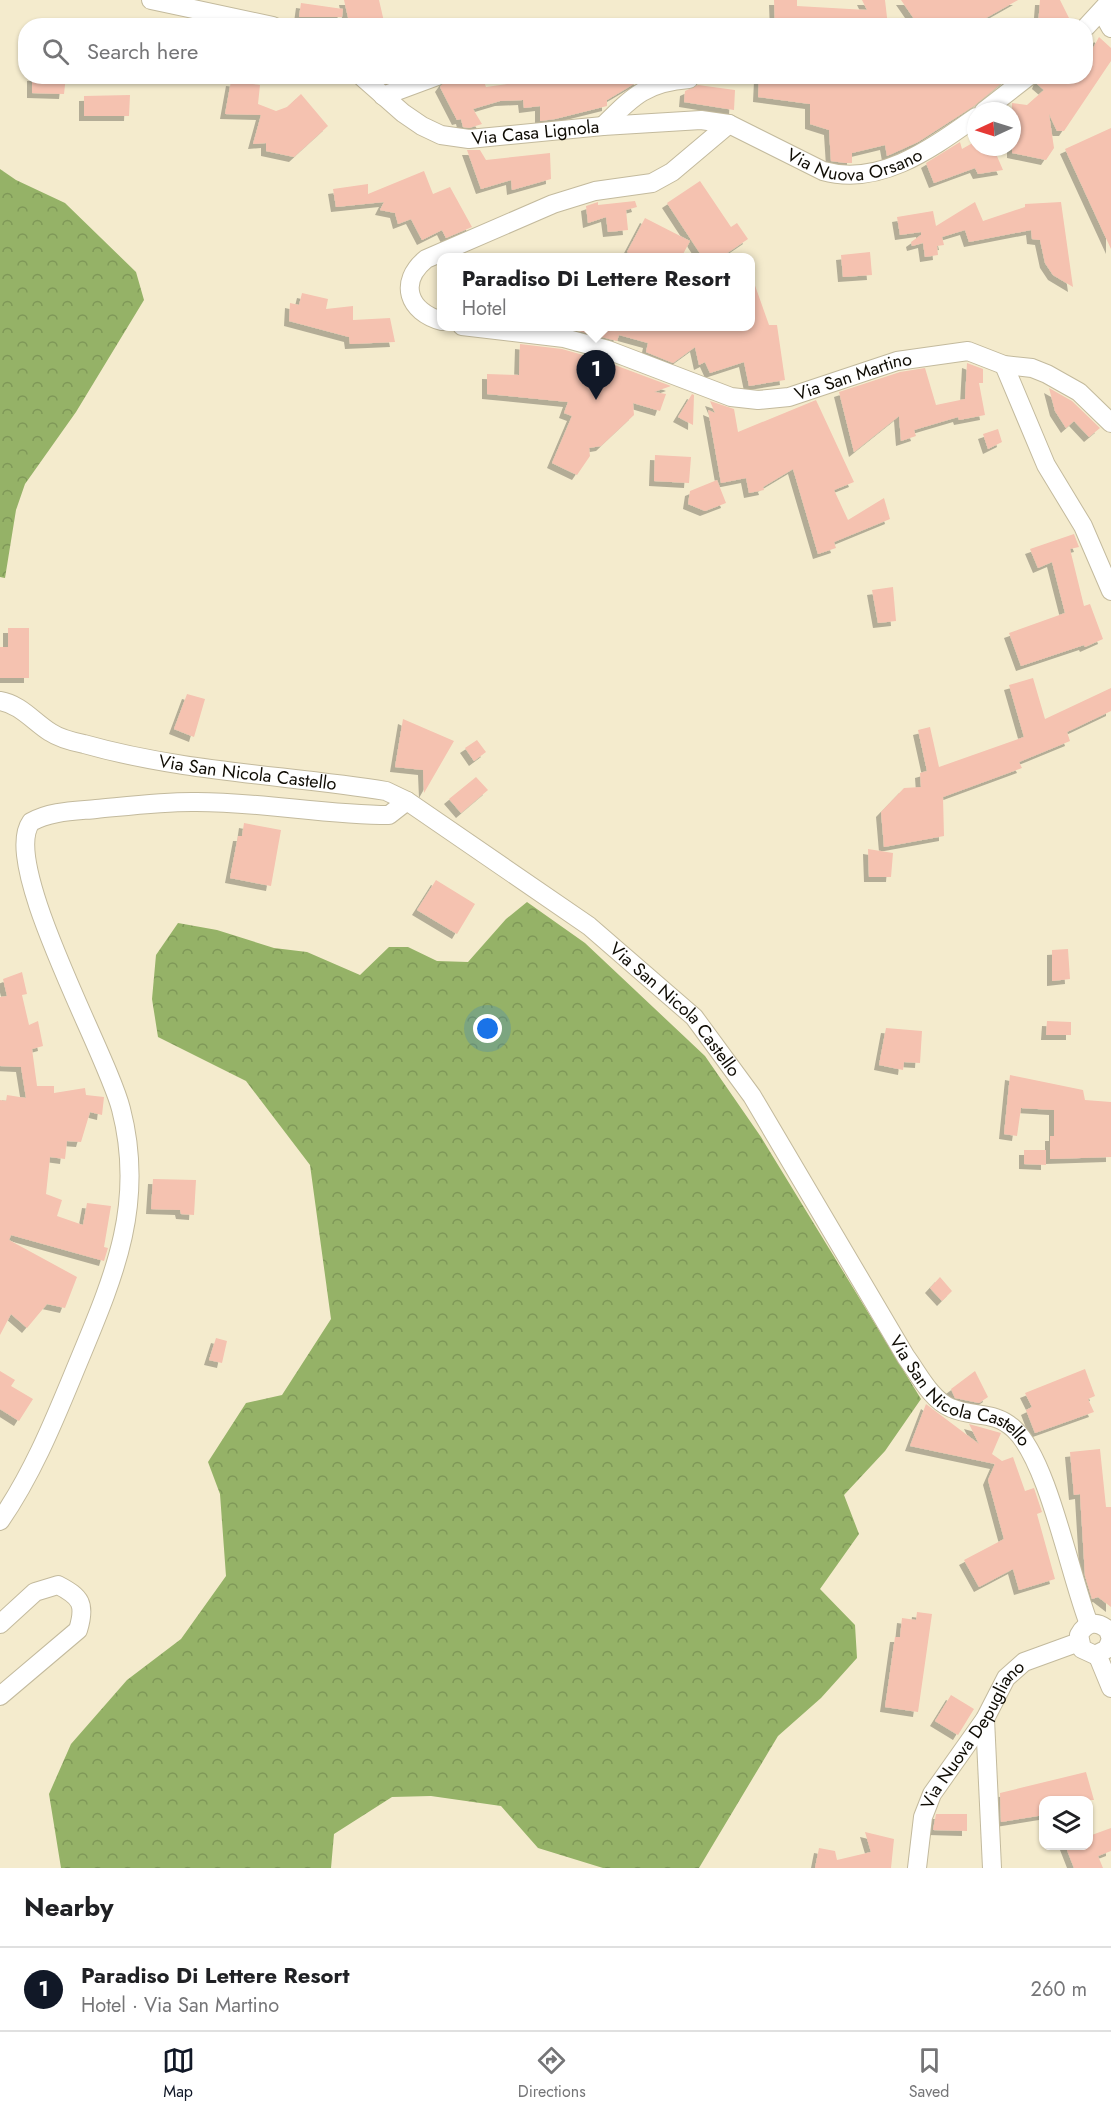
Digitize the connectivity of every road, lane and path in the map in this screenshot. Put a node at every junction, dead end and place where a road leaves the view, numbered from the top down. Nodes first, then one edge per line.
1 (154, 1) edge
2 (1108, 13) edge
3 (236, 18) edge
4 (1093, 23) edge
5 (370, 84) edge
6 (415, 84) edge
7 (662, 84) edge
8 (1019, 84) edge
9 (383, 96) junction
10 (996, 102) edge
11 (967, 123) edge
12 (729, 124) junction
13 (603, 126) junction
14 (440, 253) edge
15 (437, 254) edge
16 (437, 320) edge
17 (499, 331) edge
18 (1004, 365) junction
19 (1111, 423) edge
20 (1111, 591) edge
21 (0, 701) edge
22 (407, 801) junction
23 (8, 858) dead end
24 (23, 918) dead end
25 (0, 1521) edge
26 (0, 1624) edge
27 (1089, 1624) junction
28 (1110, 1635) edge
29 (1079, 1642) junction
30 (1097, 1654) junction
31 (1111, 1688) edge
32 (0, 1696) edge
33 (986, 1719) junction
34 (917, 1868) edge
35 (992, 1868) edge

1 - 3 street
2 - 4 street
5 - 9 street, Via Casa Lignola
6 - 9 street
7 - 13 street
8 - 10 street
9 - 13 street, Via Casa Lignola
11 - 12 street, Via Nuova Orsano
12 - 13 street, Via Casa Lignola
12 - 14 street
15 - 16 street
17 - 18 street, Via San Martino
18 - 19 street, Via San Martino
18 - 20 street
21 - 22 street, Via San Nicola Castello
22 - 23 street
22 - 27 street, Via San Nicola Castello
24 - 25 street
26 - 32 street
27 - 28 street
27 - 29 street
28 - 30 street
29 - 30 street
29 - 33 street, Via Nuova Depugliano
30 - 31 street
33 - 34 street, Via Nuova Depugliano
33 - 35 street

